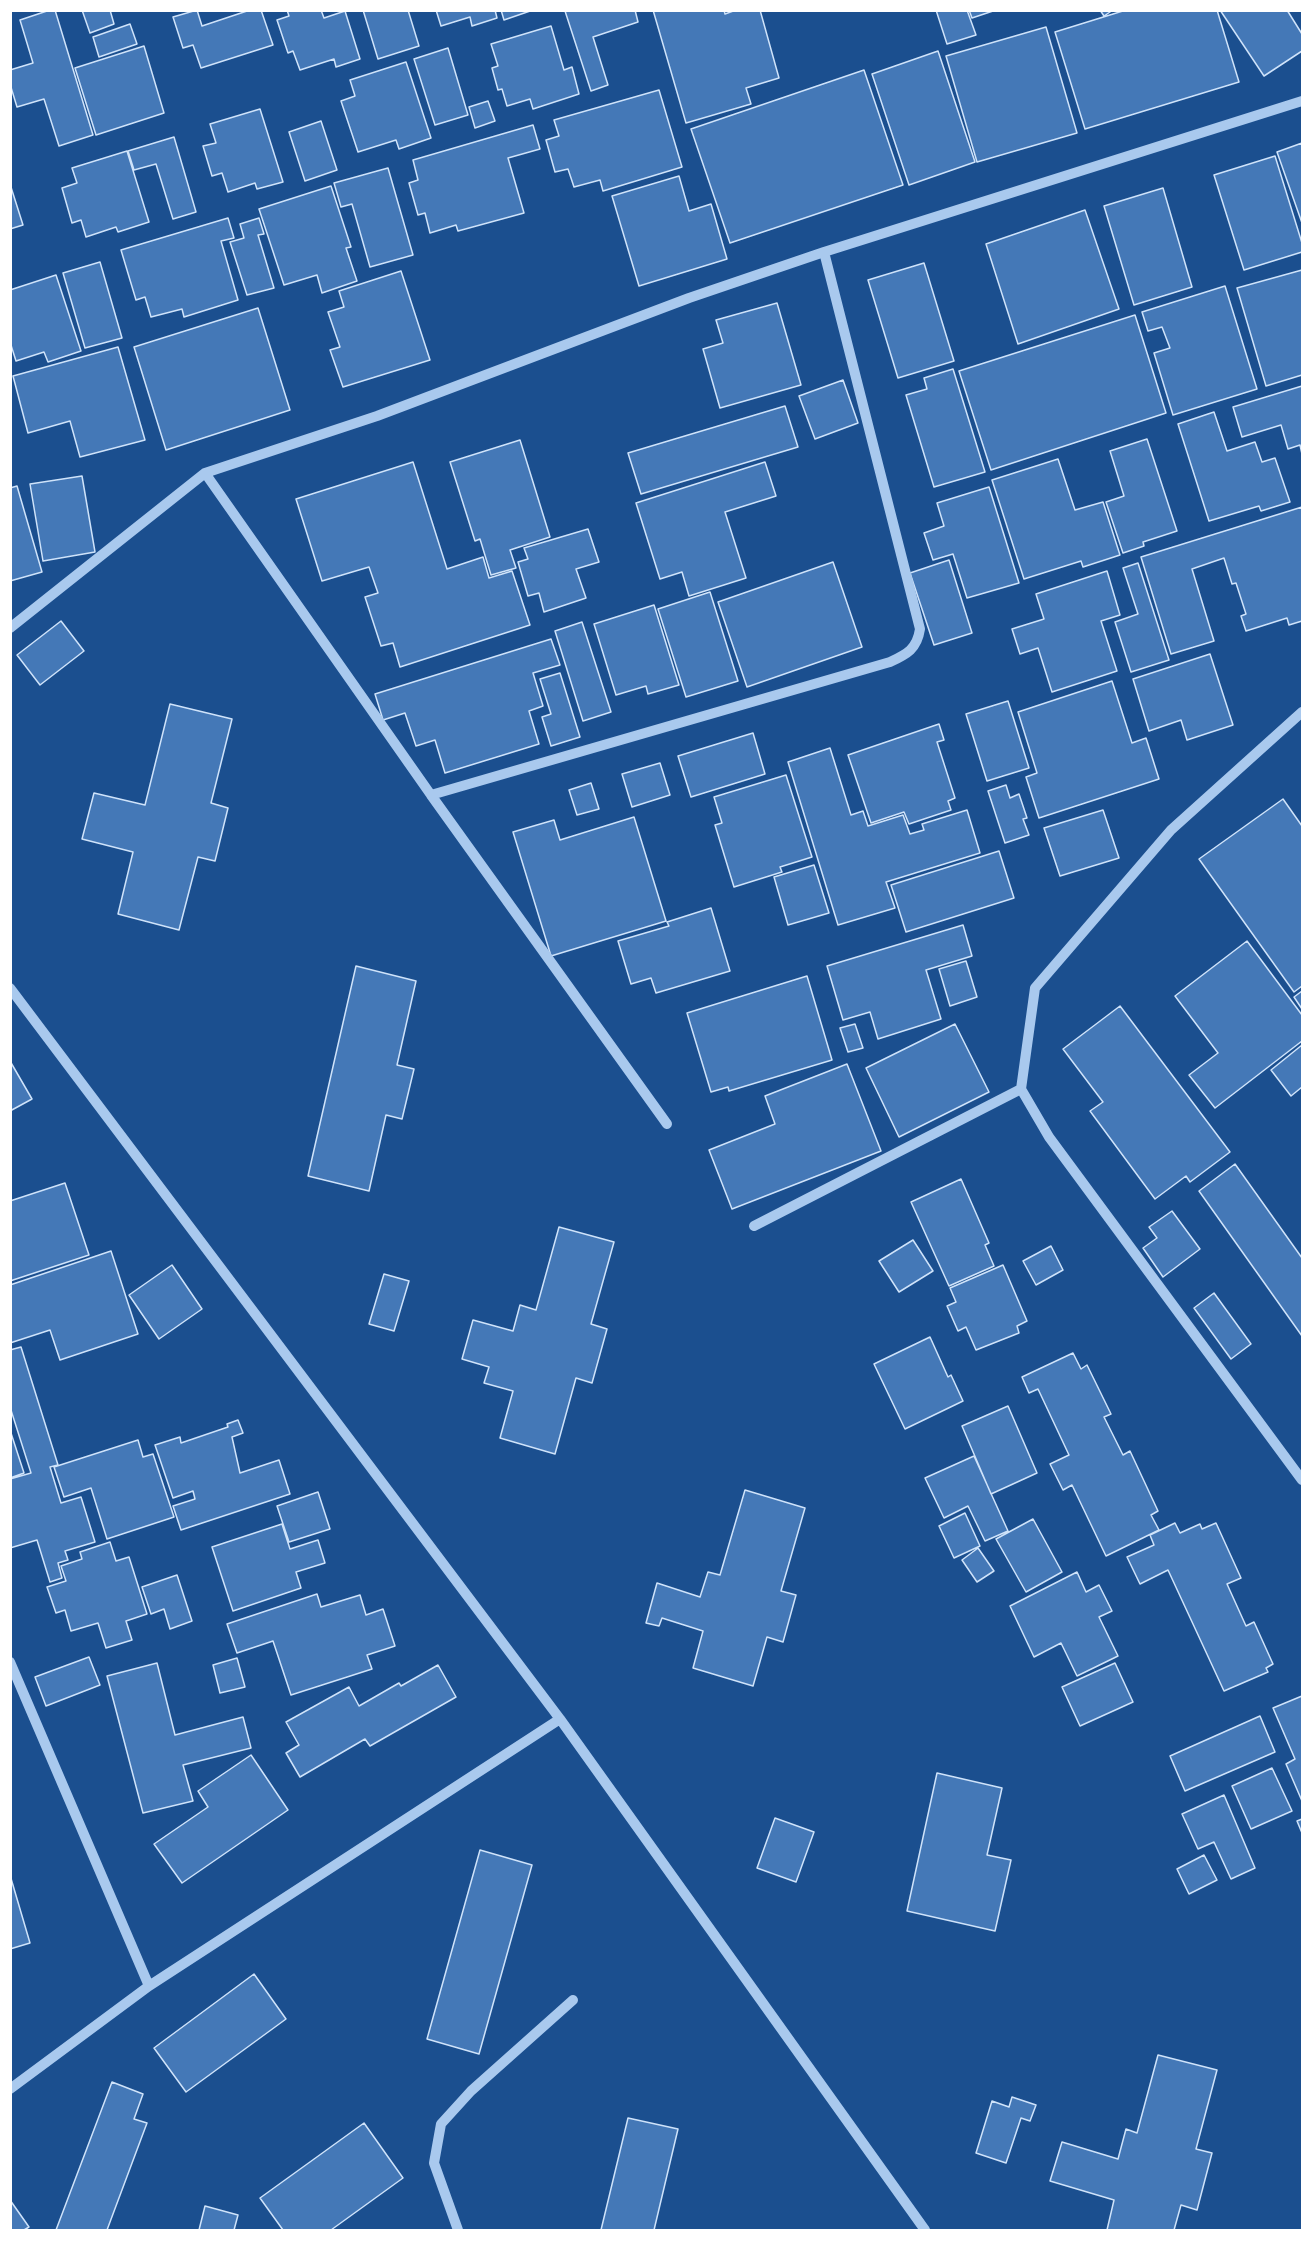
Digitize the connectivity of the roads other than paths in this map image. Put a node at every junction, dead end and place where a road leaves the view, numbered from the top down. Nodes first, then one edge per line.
1 (1302, 101) edge
2 (824, 252) junction
3 (205, 473) junction
4 (10, 628) edge
5 (1302, 712) edge
6 (431, 795) junction
7 (12, 994) edge
8 (1021, 1089) junction
9 (667, 1124) dead end
10 (754, 1226) dead end
11 (1302, 1480) edge
12 (10, 1662) edge
13 (560, 1719) junction
14 (149, 1986) junction
15 (573, 2001) dead end
16 (10, 2090) edge
17 (458, 2230) edge
18 (925, 2230) edge

1 - 2 street
2 - 3 street
2 - 6 street
3 - 4 street
3 - 6 street
5 - 8 street
6 - 9 street
7 - 13 street
8 - 10 street
8 - 11 street
12 - 14 street
13 - 14 street
13 - 18 street
14 - 16 street
15 - 17 street

